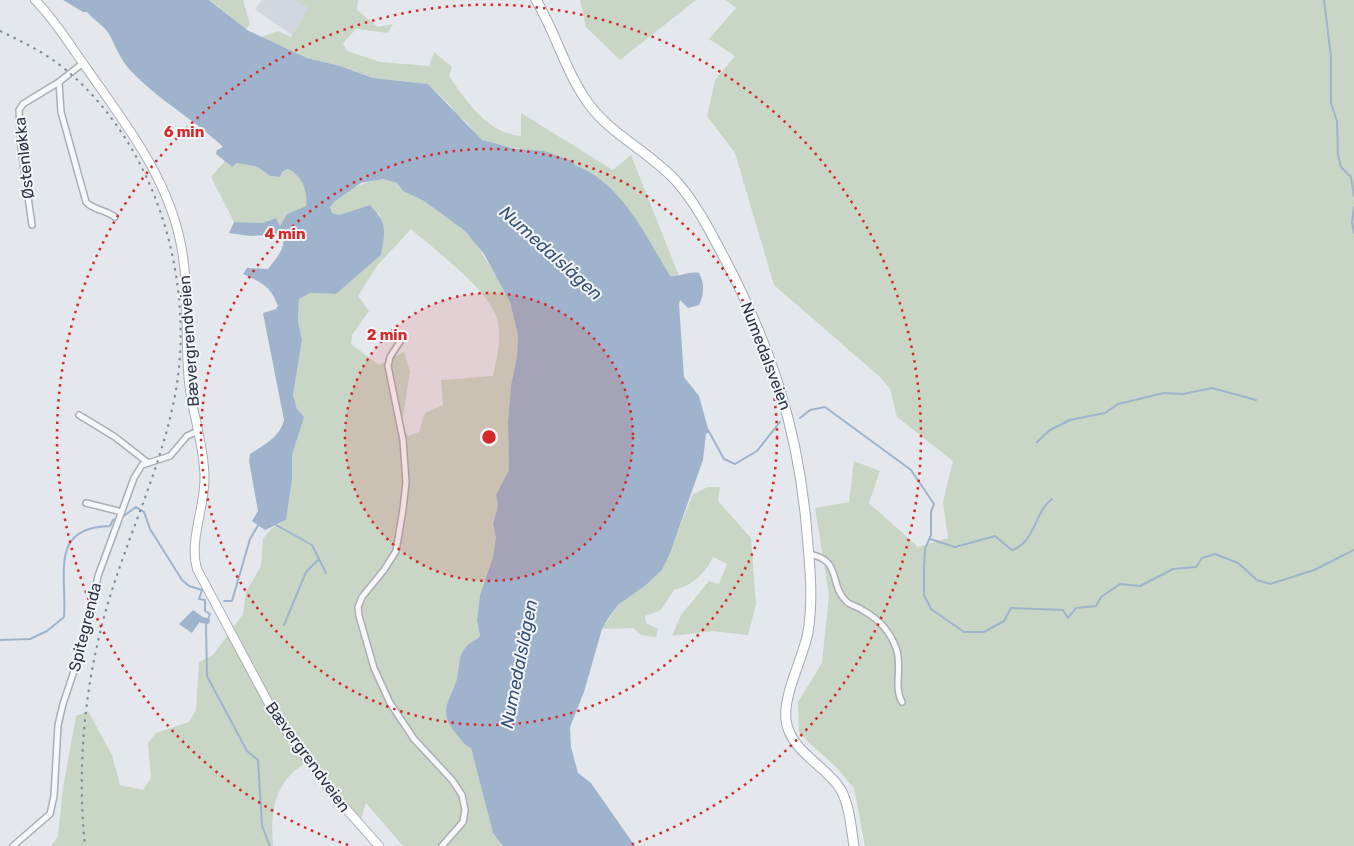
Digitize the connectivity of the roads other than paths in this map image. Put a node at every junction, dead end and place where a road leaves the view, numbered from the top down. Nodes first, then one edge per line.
1 (35, 0) edge
2 (536, 0) edge
3 (83, 63) junction
4 (59, 82) junction
5 (115, 217) dead end
6 (32, 225) dead end
7 (403, 336) dead end
8 (80, 415) dead end
9 (198, 431) junction
10 (148, 462) junction
11 (86, 503) dead end
12 (122, 512) junction
13 (809, 554) junction
14 (902, 702) dead end
15 (13, 846) edge
16 (379, 846) edge
17 (442, 846) edge
18 (854, 846) edge

1 - 3 main road, Bævergrendveien
2 - 13 main road, Numedalsveien
3 - 4 street, Østenløkka
3 - 9 main road, Bævergrendveien
4 - 5 street
4 - 6 street, Østenløkka
7 - 17 street
8 - 10 street
9 - 10 street
9 - 16 main road, Bævergrendveien
10 - 12 street, Spitegrenda
11 - 12 street
12 - 15 street, Spitegrenda
13 - 14 street
13 - 18 main road, Numedalsveien

